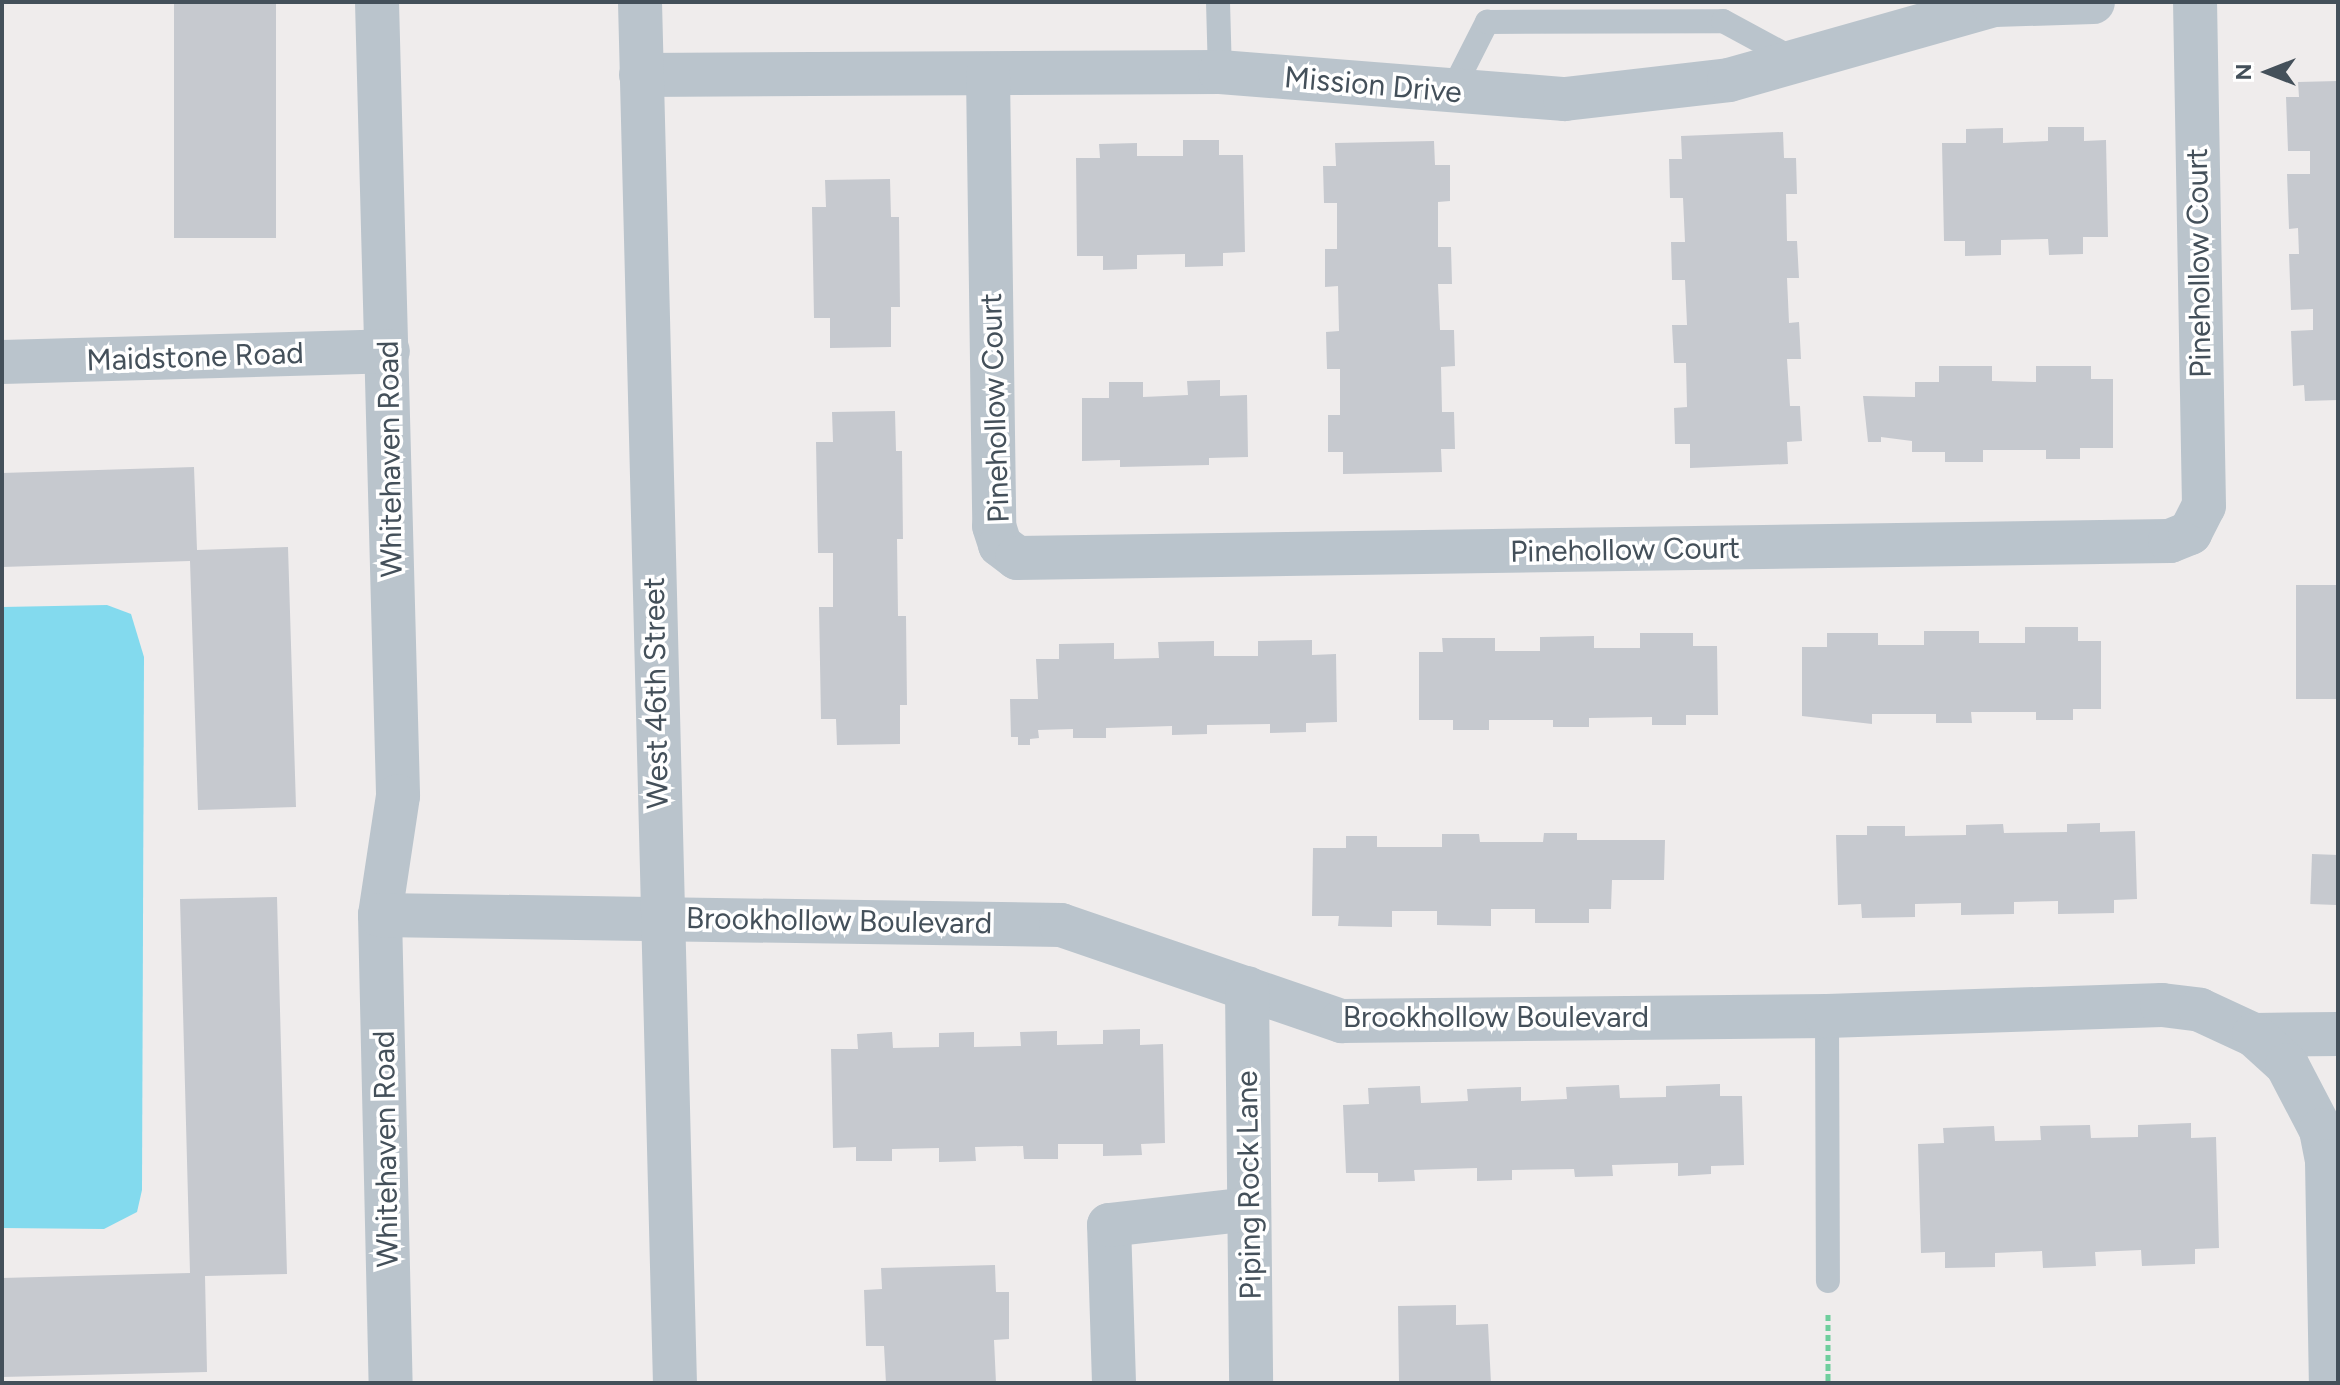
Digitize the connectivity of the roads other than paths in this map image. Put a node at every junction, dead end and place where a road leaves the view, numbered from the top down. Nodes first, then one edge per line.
1 (377, 2) edge
2 (640, 2) edge
3 (1218, 2) edge
4 (2066, 2) edge
5 (2195, 2) edge
6 (1797, 61) junction
7 (1220, 72) junction
8 (641, 75) junction
9 (988, 75) junction
10 (1451, 93) junction
11 (388, 351) junction
12 (2, 362) edge
13 (380, 915) junction
14 (662, 918) junction
15 (1247, 988) junction
16 (1827, 1016) junction
17 (2338, 1034) edge
18 (2254, 1035) junction
19 (2329, 1131) edge
20 (1249, 1209) junction
21 (1828, 1281) road end
22 (391, 1383) edge
23 (675, 1383) edge
24 (1114, 1383) edge
25 (1251, 1383) edge
26 (2331, 1383) edge

1 - 11 street, Whitehaven Road
2 - 8 street, West 46th Street
3 - 7 lane
4 - 6 street, Mission Drive
5 - 9 street, Pinehollow Court
6 - 10 street, Mission Drive
6 - 10 lane
7 - 9 street, Mission Drive
7 - 10 street, Mission Drive
8 - 9 street, Mission Drive
8 - 14 street, West 46th Street
11 - 12 street, Maidstone Road
11 - 13 street, Whitehaven Road
13 - 14 street
13 - 22 street, Whitehaven Road
14 - 15 street, Brookhollow Boulevard
14 - 23 street, West 46th Street
15 - 16 street, Brookhollow Boulevard
15 - 20 street, Piping Rock Lane
16 - 18 street, Brookhollow Boulevard
16 - 21 lane
17 - 18 street, Brookhollow Boulevard
18 - 19 street
19 - 26 street
20 - 24 street
20 - 25 street, Piping Rock Lane

